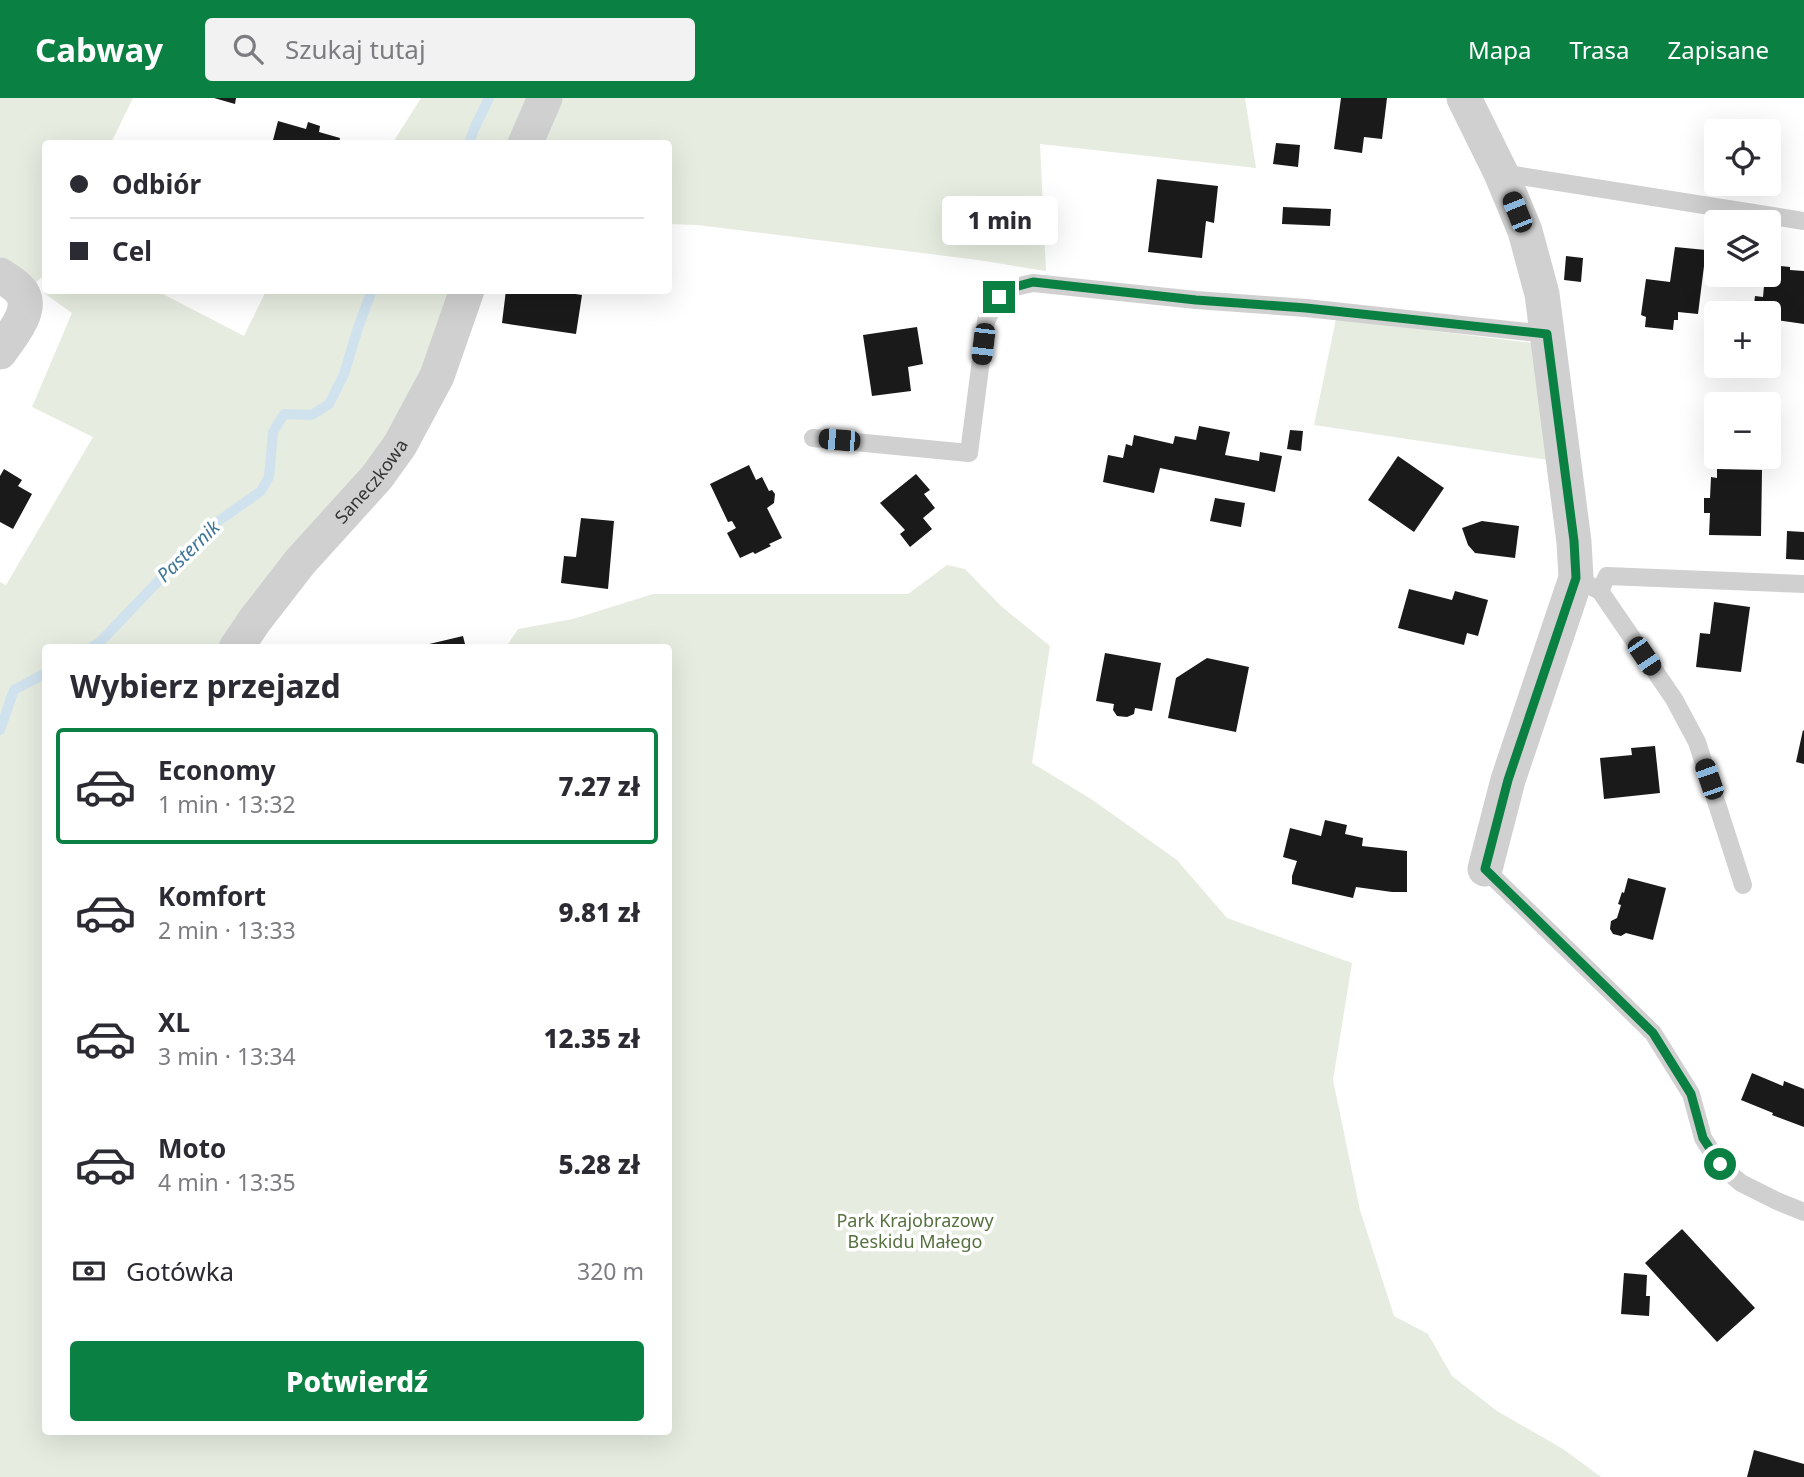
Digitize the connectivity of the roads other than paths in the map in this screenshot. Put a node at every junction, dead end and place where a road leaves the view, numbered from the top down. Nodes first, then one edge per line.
1 (545, 98) edge
2 (1464, 98) edge
3 (528, 140) edge
4 (1501, 173) junction
5 (1804, 221) edge
6 (0, 275) edge
7 (466, 294) edge
8 (1547, 334) junction
9 (0, 352) edge
10 (813, 438) dead end
11 (1588, 584) junction
12 (1804, 584) edge
13 (239, 644) edge
14 (1485, 869) joint
15 (1743, 885) dead end
16 (1804, 1212) edge

1 - 3 street
2 - 4 street
4 - 5 lane
4 - 8 street
6 - 9 street
7 - 13 street, Saneczkowa
8 - 10 lane
8 - 11 street
11 - 12 lane
11 - 14 street
11 - 15 lane
14 - 16 lane

